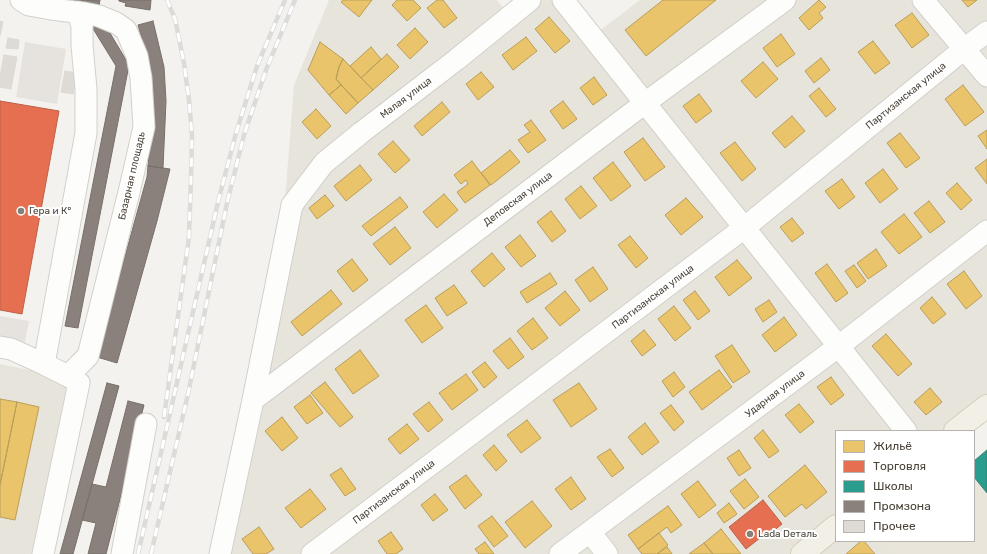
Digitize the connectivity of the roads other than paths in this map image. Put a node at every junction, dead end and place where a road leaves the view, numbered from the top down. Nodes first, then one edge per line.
1 (21, 0) edge
2 (530, 0) edge
3 (563, 0) edge
4 (785, 0) edge
5 (923, 0) edge
6 (78, 12) junction
7 (987, 32) edge
8 (964, 49) junction
9 (987, 76) edge
10 (645, 103) junction
11 (744, 228) junction
12 (987, 231) edge
13 (838, 346) junction
14 (0, 347) edge
15 (44, 364) junction
16 (68, 376) junction
17 (253, 400) junction
18 (987, 406) edge
19 (146, 424) dead end
20 (905, 430) edge
21 (956, 430) edge
22 (835, 527) edge
23 (590, 532) junction
24 (43, 554) edge
25 (122, 554) edge
26 (220, 554) edge
27 (312, 554) edge
28 (560, 554) edge
29 (607, 554) edge
30 (802, 554) edge

1 - 6 street, Базарная площадь
2 - 17 street, Малая улица
3 - 10 street
4 - 10 street, Деповская улица
5 - 8 street
6 - 15 street
6 - 16 street, Базарная площадь
7 - 8 street, Партизанская улица
8 - 9 street
8 - 11 street, Партизанская улица
10 - 11 street
10 - 17 street, Деповская улица
11 - 13 street
11 - 27 street, Партизанская улица
12 - 13 street, Ударная улица
13 - 20 street
13 - 23 street, Ударная улица
14 - 15 street
15 - 16 street
16 - 24 street
17 - 26 street
18 - 21 main road
19 - 25 street
22 - 30 main road
23 - 28 street, Ударная улица
23 - 29 street

